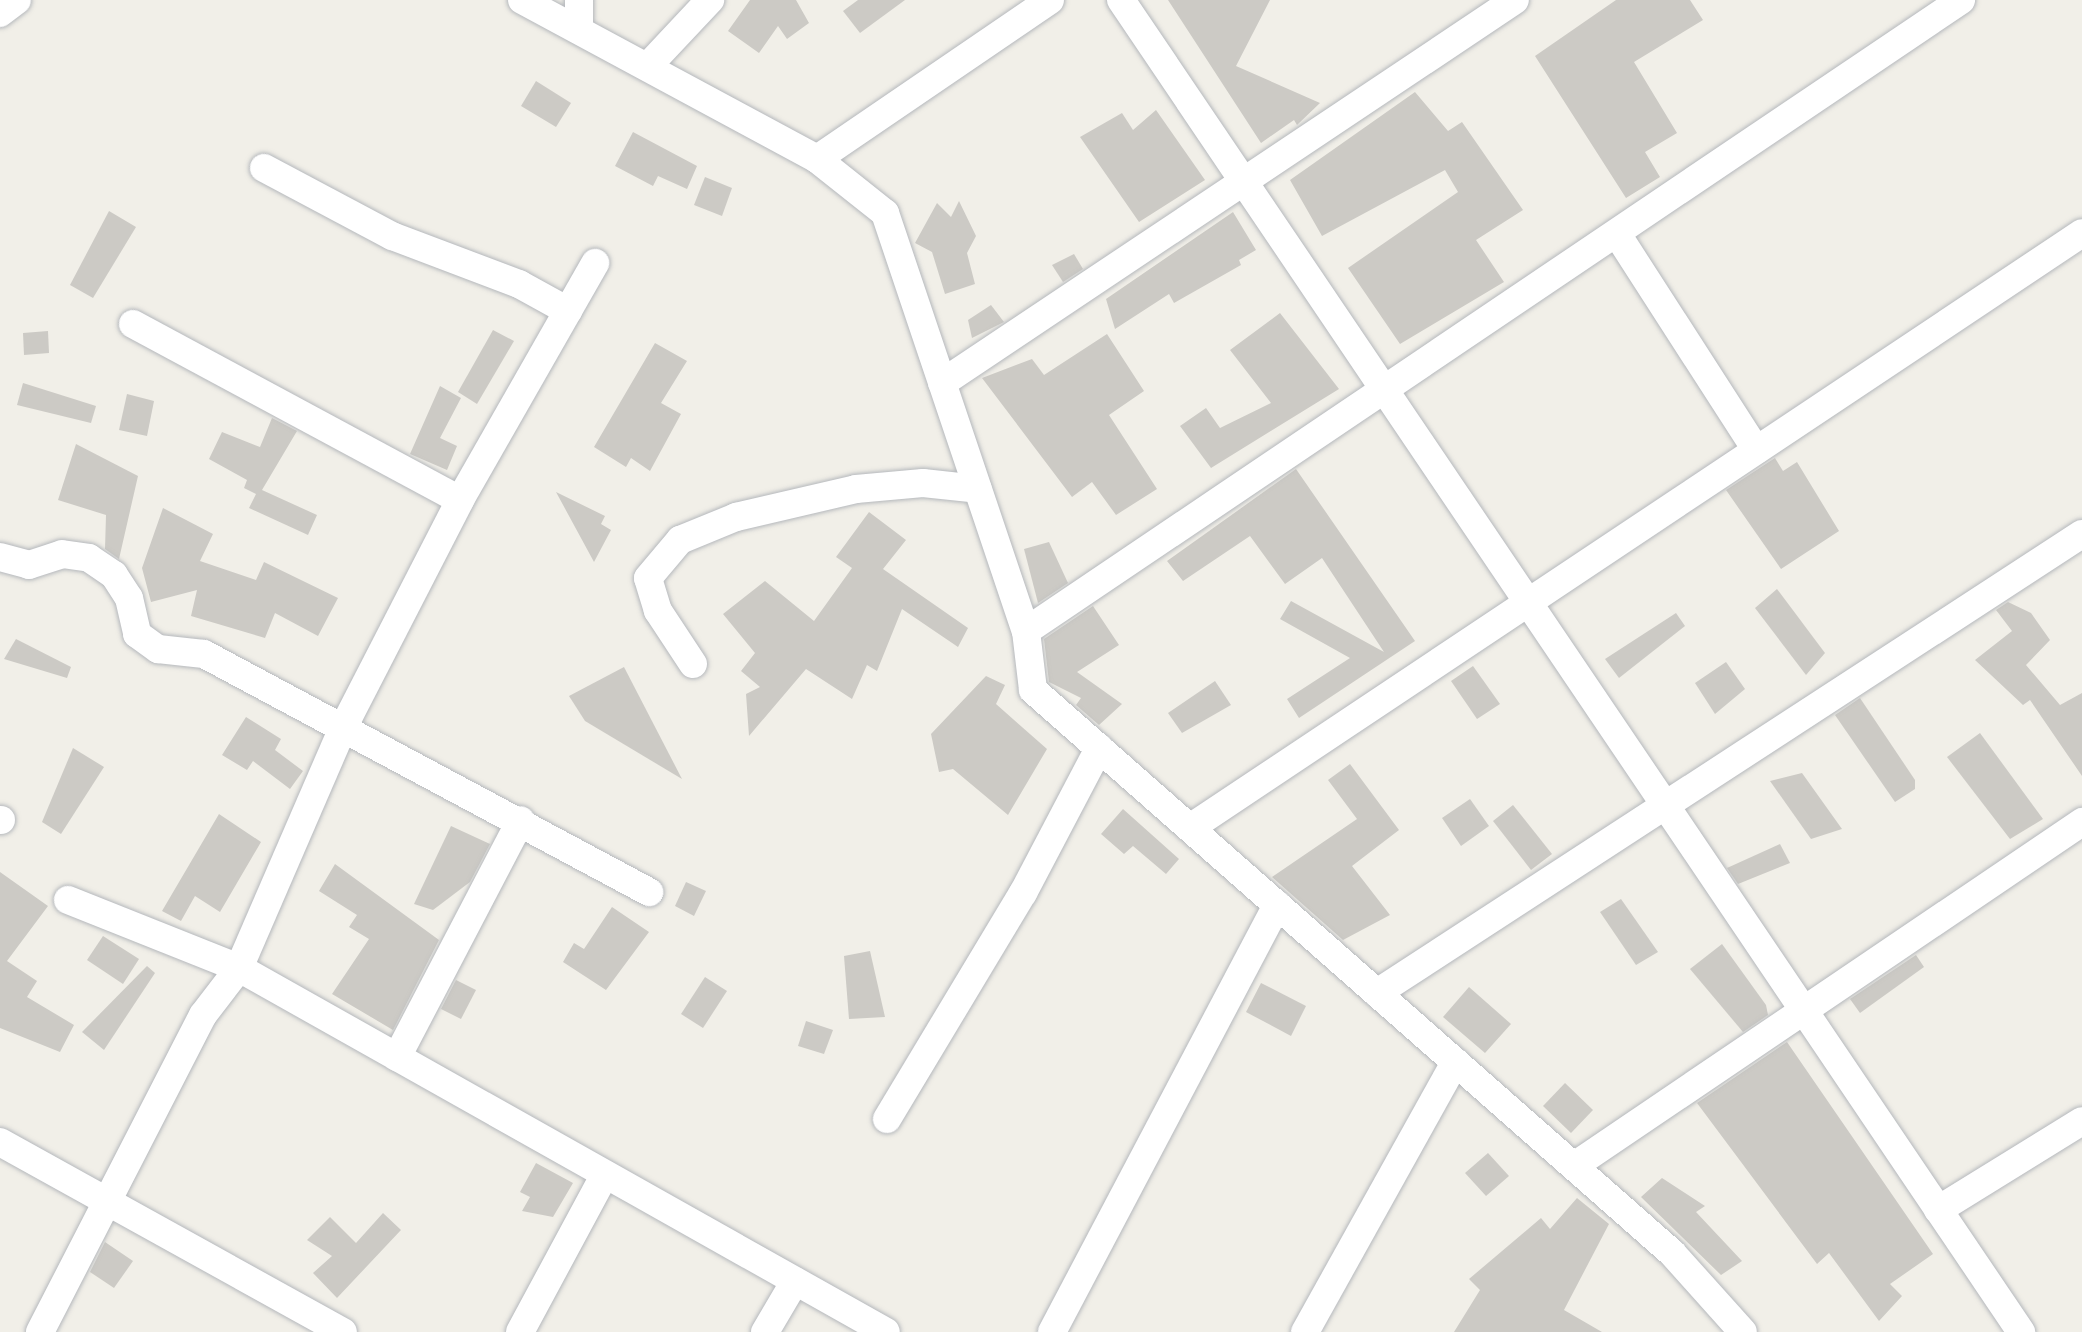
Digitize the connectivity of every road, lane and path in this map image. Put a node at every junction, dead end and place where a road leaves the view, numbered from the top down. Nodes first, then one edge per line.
1 (17, 0) edge
2 (523, 0) edge
3 (579, 0) edge
4 (710, 0) edge
5 (1050, 0) edge
6 (1121, 0) edge
7 (1515, 0) edge
8 (1961, 0) edge
9 (0, 13) edge
10 (579, 30) junction
11 (648, 66) junction
12 (817, 159) junction
13 (264, 168) dead end
14 (1244, 182) junction
15 (2082, 233) edge
16 (1617, 234) junction
17 (595, 263) dead end
18 (568, 311) junction
19 (133, 324) dead end
20 (942, 383) junction
21 (1385, 392) junction
22 (1756, 450) junction
23 (978, 489) junction
24 (460, 500) junction
25 (2082, 534) edge
26 (0, 556) edge
27 (1528, 602) junction
28 (1026, 631) junction
29 (693, 664) dead end
30 (343, 728) junction
31 (1099, 748) junction
32 (1664, 805) junction
33 (521, 820) junction
34 (2082, 822) edge
35 (1190, 828) junction
36 (649, 892) dead end
37 (68, 900) dead end
38 (1277, 905) junction
39 (239, 968) junction
40 (1377, 993) junction
41 (1801, 1007) junction
42 (397, 1057) junction
43 (1455, 1062) junction
44 (887, 1119) dead end
45 (2082, 1121) edge
46 (0, 1142) edge
47 (1574, 1166) junction
48 (605, 1174) junction
49 (106, 1201) junction
50 (1938, 1210) junction
51 (795, 1281) junction
52 (40, 1332) edge
53 (343, 1332) edge
54 (520, 1332) edge
55 (765, 1332) edge
56 (886, 1332) edge
57 (1052, 1332) edge
58 (1305, 1332) edge
59 (1744, 1332) edge
60 (2021, 1332) edge

1 - 9 street
2 - 10 street
3 - 10 street
4 - 11 street
5 - 12 street
6 - 14 street
7 - 14 street
8 - 16 street
10 - 11 street
11 - 12 street
12 - 20 street
13 - 18 street
14 - 20 street
14 - 21 street
15 - 22 street
16 - 21 street
16 - 22 street
17 - 18 street
18 - 24 street
19 - 24 street
20 - 23 street
21 - 27 street
21 - 28 street
22 - 27 street
23 - 28 street
23 - 29 street
24 - 30 street
25 - 32 street
26 - 30 street
27 - 32 street
27 - 35 street
28 - 31 street
30 - 33 street
30 - 39 street
31 - 35 street
31 - 44 street
32 - 40 street
32 - 41 street
33 - 36 street
33 - 42 street
34 - 41 street
35 - 38 street
37 - 39 street
38 - 40 street
38 - 57 street
39 - 42 street
39 - 49 street
40 - 43 street
41 - 47 street
41 - 50 street
42 - 48 street
43 - 47 street
43 - 58 street
45 - 50 street
46 - 49 street
47 - 59 street
48 - 51 street
48 - 54 street
49 - 52 street
49 - 53 street
50 - 60 street
51 - 55 street
51 - 56 street

